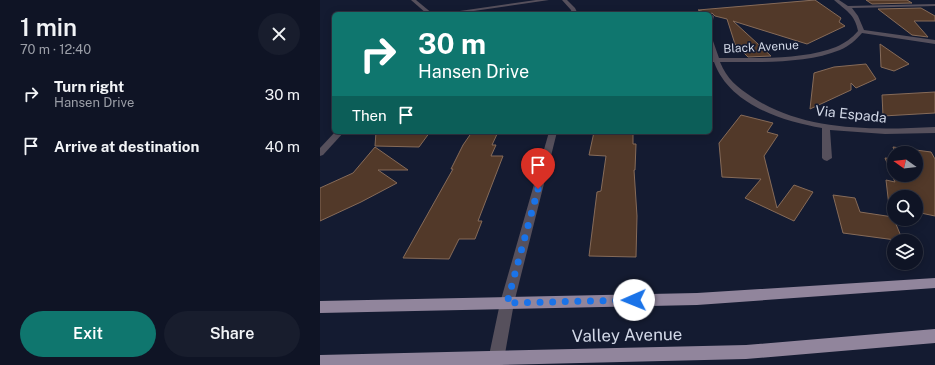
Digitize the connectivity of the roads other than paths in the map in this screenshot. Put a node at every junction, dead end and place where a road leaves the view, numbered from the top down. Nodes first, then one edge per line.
1 (413, 0) edge
2 (547, 0) edge
3 (564, 0) edge
4 (836, 0) edge
5 (935, 5) edge
6 (847, 7) junction
7 (428, 12) edge
8 (457, 12) edge
9 (574, 12) edge
10 (861, 31) junction
11 (935, 42) edge
12 (713, 60) edge
13 (826, 126) junction
14 (935, 130) edge
15 (338, 134) edge
16 (552, 134) edge
17 (320, 153) edge
18 (827, 158) dead end
19 (935, 283) edge
20 (507, 303) junction
21 (320, 307) edge
22 (935, 336) edge
23 (496, 361) edge
24 (320, 362) edge

1 - 7 street
2 - 8 street
3 - 9 street
4 - 6 street
5 - 6 street
6 - 10 street
10 - 11 street
10 - 12 street, Black Avenue
12 - 13 street, Via Espada
13 - 14 street, Via Espada
13 - 18 street
15 - 17 street
16 - 20 street
19 - 20 main road
20 - 21 main road
20 - 23 street
22 - 23 main road, Valley Avenue
23 - 24 main road, Valley Avenue

